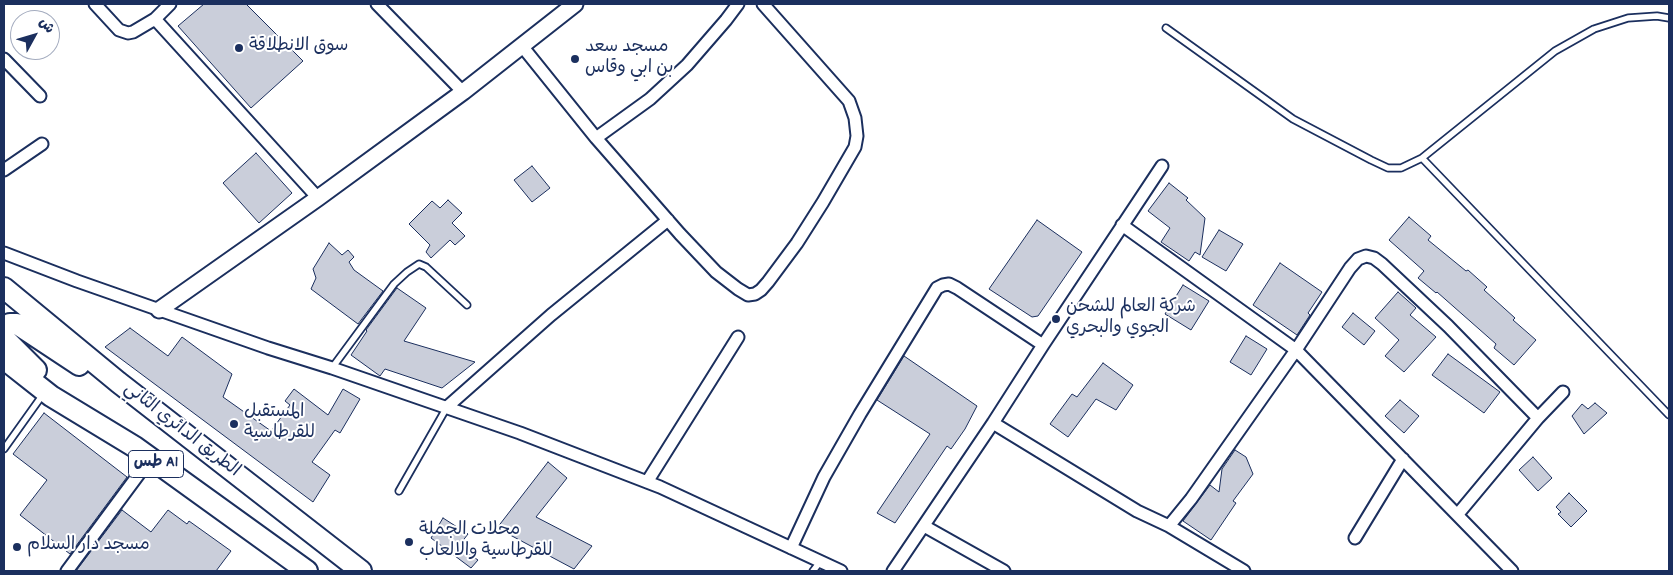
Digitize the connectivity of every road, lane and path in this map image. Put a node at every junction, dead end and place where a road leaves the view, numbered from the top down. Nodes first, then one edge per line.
1 (95, 4) edge
2 (170, 4) edge
3 (377, 4) edge
4 (575, 4) edge
5 (738, 4) edge
6 (763, 4) edge
7 (565, 10) edge
8 (1669, 18) edge
9 (155, 19) junction
10 (1166, 28) dead end
11 (522, 46) junction
12 (4, 59) edge
13 (463, 92) junction
14 (40, 96) dead end
15 (596, 138) junction
16 (42, 144) dead end
17 (1422, 158) junction
18 (1162, 166) dead end
19 (4, 170) edge
20 (318, 198) junction
21 (668, 220) junction
22 (1122, 225) junction
23 (4, 253) edge
24 (4, 288) edge
25 (467, 305) dead end
26 (159, 310) junction
27 (4, 331) edge
28 (738, 337) dead end
29 (4, 338) edge
30 (1042, 345) junction
31 (1296, 350) junction
32 (4, 359) edge
33 (332, 368) junction
34 (45, 392) junction
35 (1563, 392) dead end
36 (447, 407) junction
37 (1669, 415) edge
38 (1538, 418) junction
39 (994, 423) junction
40 (4, 449) edge
41 (142, 453) junction
42 (1403, 459) junction
43 (647, 482) junction
44 (399, 491) dead end
45 (1458, 514) junction
46 (924, 526) junction
47 (1169, 526) junction
48 (1355, 538) dead end
49 (791, 548) junction
50 (820, 562) junction
51 (68, 571) edge
52 (306, 571) edge
53 (348, 571) edge
54 (361, 571) edge
55 (813, 571) edge
56 (841, 571) edge
57 (894, 571) edge
58 (1004, 571) edge
59 (1244, 571) edge
60 (1512, 571) edge

1 - 9 street
2 - 9 street
3 - 13 street
4 - 7 street
5 - 15 street
6 - 21 street
7 - 11 street
8 - 17 lane
9 - 20 street
10 - 17 lane
11 - 13 street
11 - 15 street
12 - 14 street
13 - 20 street
15 - 21 street
16 - 19 street
17 - 37 lane
18 - 22 street
20 - 26 street
21 - 36 street
22 - 30 street
22 - 31 street
23 - 26 street
24 - 54 highway, الطريق الدائري الثاني / طس A1
25 - 33 lane
26 - 33 street
27 - 53 highway
28 - 43 street
29 - 41 highway
30 - 39 street
30 - 49 street
31 - 38 street
31 - 42 street
31 - 47 street
32 - 34 highway, طس A1
33 - 36 street
34 - 40 lane
34 - 41 highway, طس A1
35 - 38 street
36 - 43 street
36 - 44 lane
38 - 45 street
39 - 46 street
39 - 47 street
41 - 51 street
41 - 52 highway, طس A1
42 - 45 street
42 - 48 street
43 - 49 street
45 - 60 street
46 - 57 street
46 - 58 street
47 - 59 street
49 - 50 street
50 - 55 lane
50 - 56 street

